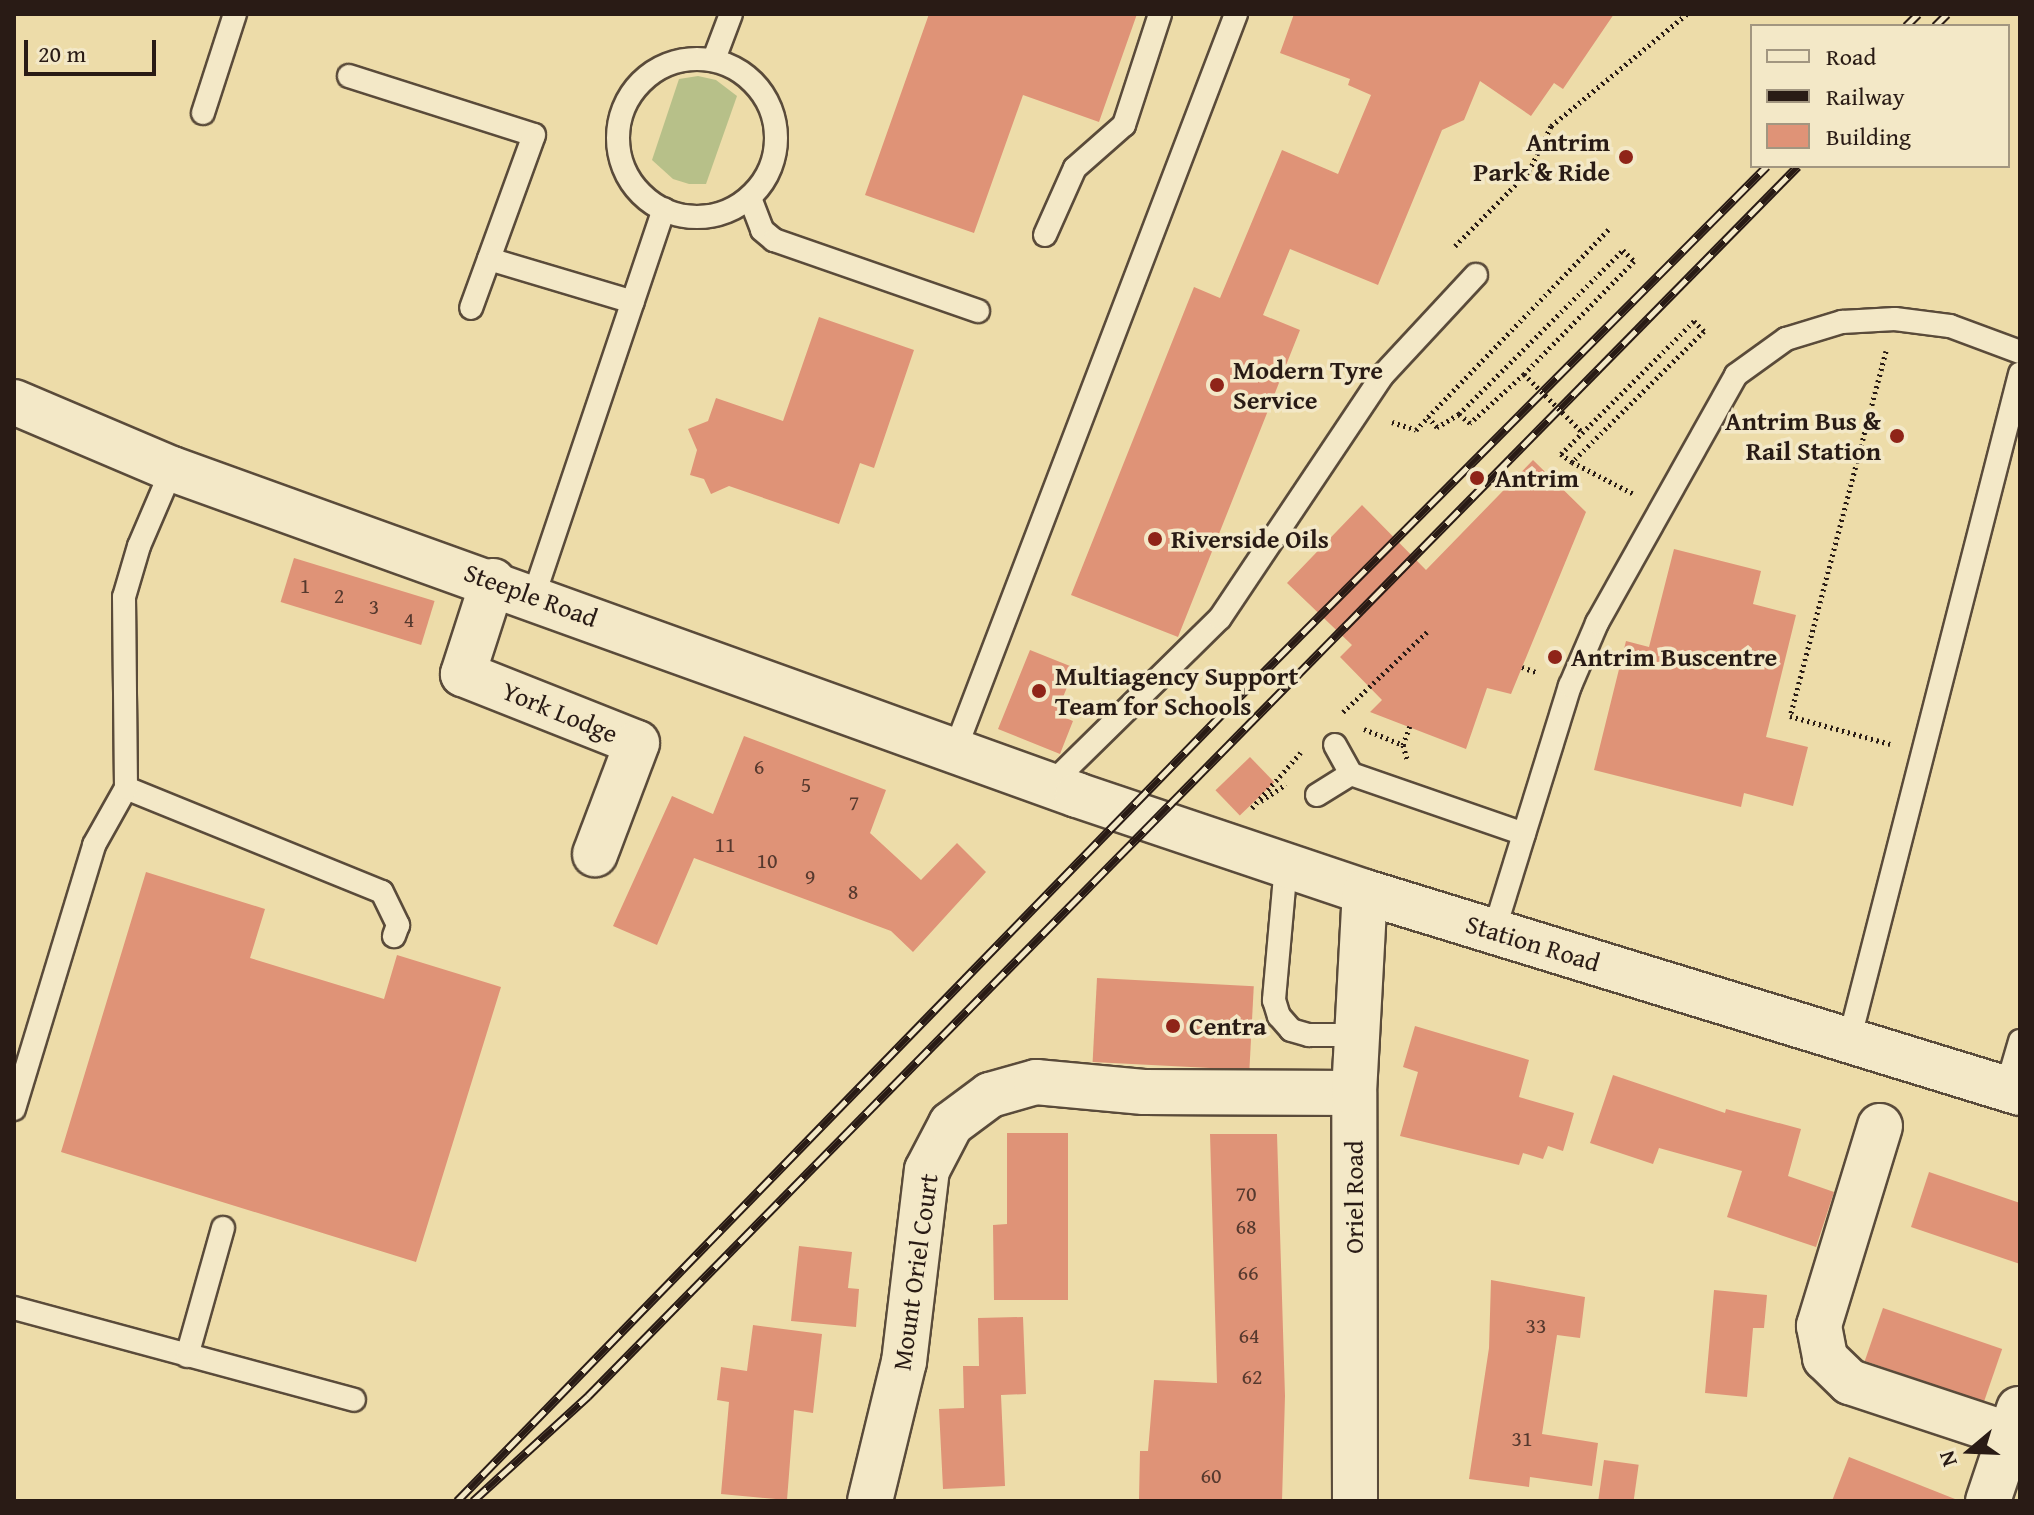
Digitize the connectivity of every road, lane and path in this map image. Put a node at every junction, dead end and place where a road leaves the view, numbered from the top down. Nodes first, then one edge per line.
1 (235, 14) edge
2 (731, 14) edge
3 (1160, 14) edge
4 (1236, 14) edge
5 (1687, 14) edge
6 (714, 59) junction
7 (349, 76) dead end
8 (203, 113) dead end
9 (750, 198) junction
10 (664, 209) junction
11 (1610, 228) dead end
12 (1045, 235) dead end
13 (489, 259) junction
14 (1471, 280) joint
15 (633, 302) junction
16 (471, 308) dead end
17 (978, 311) dead end
18 (1895, 319) junction
19 (2020, 352) edge
20 (1524, 374) junction
21 (2020, 374) edge
22 (14, 402) edge
23 (1459, 414) junction
24 (1428, 417) junction
25 (1416, 430) dead end
26 (1582, 432) junction
27 (1572, 462) junction
28 (172, 469) junction
29 (1658, 506) junction
30 (493, 581) junction
31 (534, 595) junction
32 (1428, 631) dead end
33 (1522, 667) dead end
34 (1536, 672) dead end
35 (1369, 686) dead end
36 (1410, 726) dead end
37 (1335, 745) dead end
38 (1403, 745) dead end
39 (955, 750) junction
40 (1918, 772) junction
41 (1351, 774) junction
42 (1050, 785) junction
43 (126, 788) junction
44 (1317, 795) dead end
45 (1524, 834) junction
46 (595, 854) dead end
47 (1286, 865) junction
48 (1365, 892) junction
49 (1494, 931) junction
50 (394, 936) dead end
51 (1357, 1035) junction
52 (1849, 1041) junction
53 (2020, 1041) edge
54 (2013, 1091) edge
55 (1354, 1093) junction
56 (14, 1109) edge
57 (1880, 1126) dead end
58 (223, 1228) dead end
59 (14, 1308) edge
60 (187, 1356) junction
61 (354, 1400) dead end
62 (2015, 1420) edge
63 (870, 1501) edge
64 (1355, 1501) edge
65 (1988, 1501) edge

1 - 8 lane
2 - 6 lane
3 - 12 lane
4 - 39 lane
5 - 14 path
6 - 9 lane
6 - 10 lane
7 - 13 lane
9 - 10 lane
9 - 17 lane
10 - 15 lane
11 - 24 path
13 - 15 lane
13 - 16 lane
14 - 42 lane
15 - 31 lane
18 - 19 lane
18 - 29 lane
18 - 40 path
20 - 23 path
20 - 23 path
20 - 26 path, bridge
21 - 40 lane
22 - 28 street, Steeple Road
23 - 24 path
24 - 25 path
26 - 27 path
26 - 27 path
27 - 29 path
28 - 30 street, Steeple Road
28 - 43 lane
29 - 45 lane
30 - 31 street, Steeple Road
30 - 46 street, York Lodge
31 - 39 street, Steeple Road
32 - 35 path
33 - 34 path
36 - 38 path
37 - 41 lane
39 - 42 street, Steeple Road
40 - 52 lane
41 - 44 lane
41 - 45 lane
42 - 47 street, Station Road
43 - 50 lane
43 - 56 lane
45 - 49 lane
47 - 48 street, Station Road
47 - 51 lane
48 - 49 street, Station Road
48 - 51 street, Oriel Road
49 - 52 street, Station Road
51 - 55 street, Oriel Road
52 - 54 street, Station Road
53 - 54 lane
55 - 63 street, Mount Oriel Court
55 - 64 street, Oriel Road
57 - 62 street
58 - 60 lane
59 - 60 lane
60 - 61 lane
62 - 65 street

